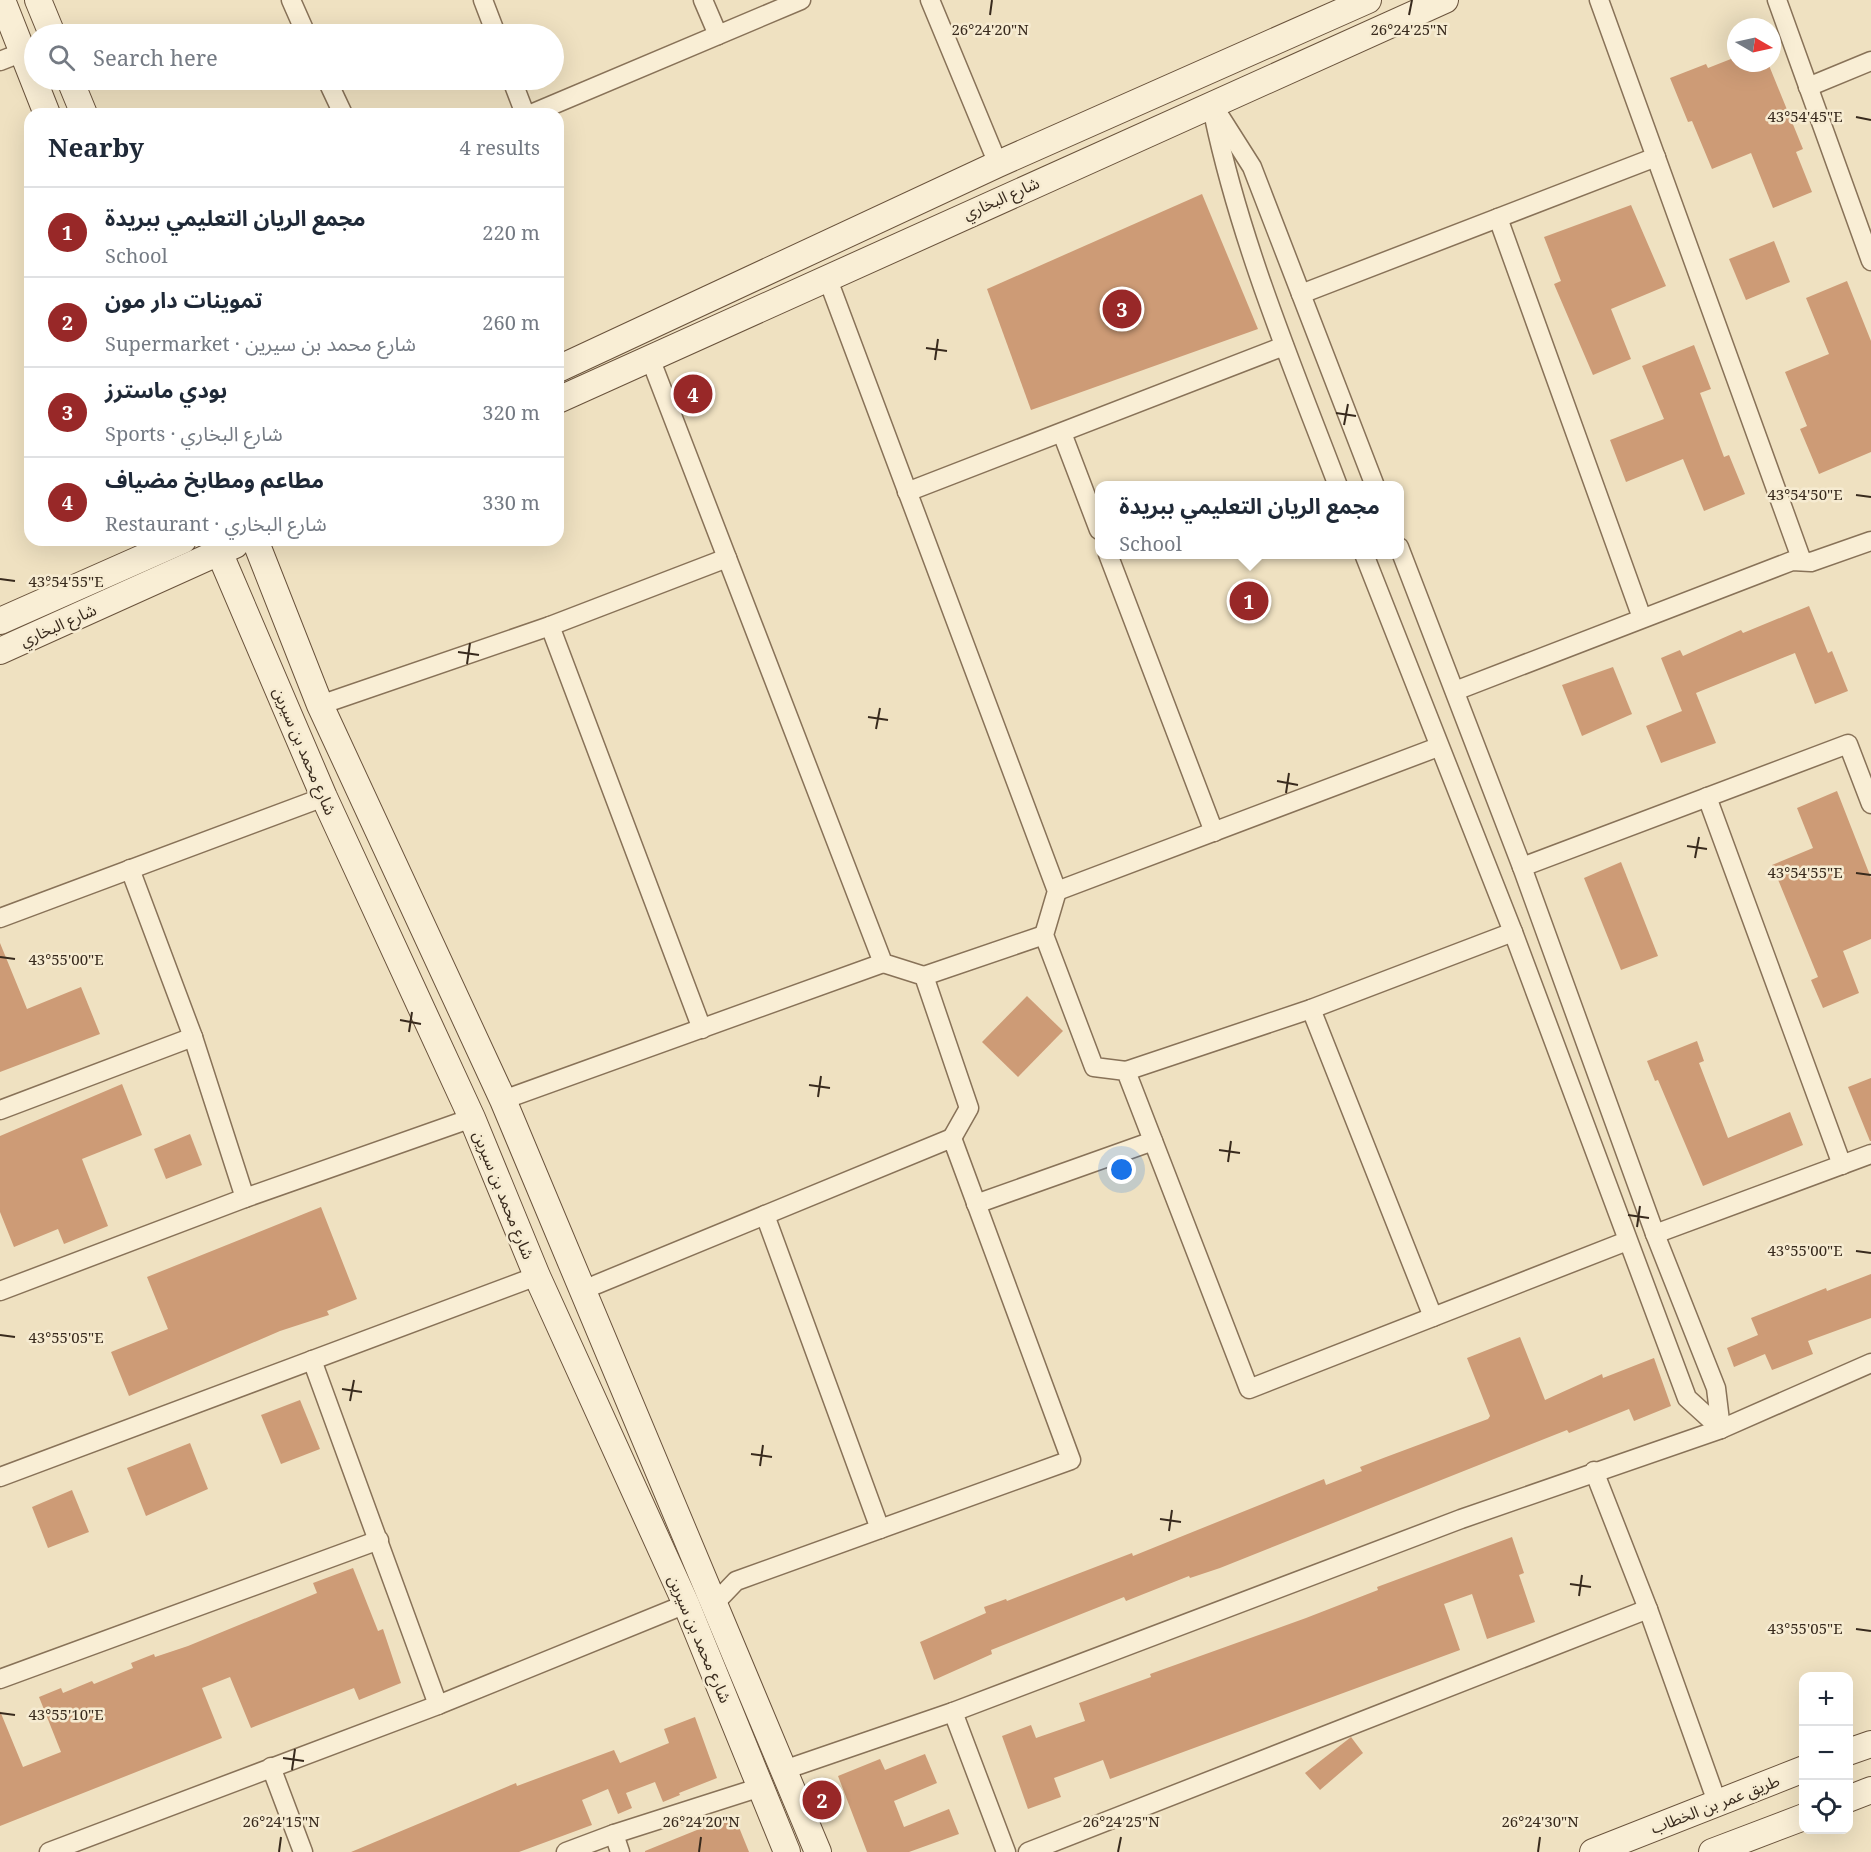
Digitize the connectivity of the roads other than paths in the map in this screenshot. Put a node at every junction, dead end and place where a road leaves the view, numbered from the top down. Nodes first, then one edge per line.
1 (291, 0) edge
2 (483, 0) edge
3 (703, 0) edge
4 (801, 0) edge
5 (930, 0) edge
6 (1368, 0) edge
7 (1445, 0) edge
8 (1599, 0) edge
9 (1777, 0) edge
10 (45, 3) edge
11 (3, 9) edge
12 (50, 24) edge
13 (302, 24) edge
14 (492, 24) edge
15 (718, 35) junction
16 (11, 56) edge
17 (1871, 61) edge
18 (24, 77) edge
19 (1808, 87) junction
20 (32, 90) edge
21 (74, 90) edge
22 (332, 90) edge
23 (516, 90) edge
24 (1212, 104) junction
25 (43, 108) edge
26 (82, 108) edge
27 (340, 108) edge
28 (523, 108) edge
29 (545, 108) edge
30 (1656, 157) junction
31 (998, 164) junction
32 (1498, 218) junction
33 (1871, 261) edge
34 (827, 277) junction
35 (1301, 294) junction
36 (1284, 346) junction
37 (650, 358) junction
38 (564, 366) edge
39 (564, 396) edge
40 (1062, 433) junction
41 (1336, 481) edge
42 (1373, 481) edge
43 (907, 492) junction
44 (1095, 520) edge
45 (1871, 541) edge
46 (169, 546) edge
47 (217, 546) edge
48 (257, 546) edge
49 (727, 558) junction
50 (1110, 559) edge
51 (1366, 559) edge
52 (1404, 559) edge
53 (1802, 561) junction
54 (1642, 618) junction
55 (0, 621) edge
56 (550, 626) junction
57 (0, 651) edge
58 (1455, 691) junction
59 (320, 705) junction
60 (1438, 747) junction
61 (324, 797) junction
62 (1707, 797) junction
63 (1871, 804) edge
64 (1214, 831) junction
65 (1522, 867) junction
66 (130, 869) junction
67 (1057, 891) junction
68 (0, 918) edge
69 (1513, 932) junction
70 (1044, 935) junction
71 (883, 963) junction
72 (924, 976) junction
73 (1311, 1009) junction
74 (702, 1029) junction
75 (193, 1037) junction
76 (1126, 1071) junction
77 (503, 1100) junction
78 (0, 1110) edge
79 (472, 1118) junction
80 (952, 1138) junction
81 (1153, 1141) junction
82 (1871, 1154) edge
83 (1842, 1165) junction
84 (245, 1197) junction
85 (976, 1204) junction
86 (765, 1215) junction
87 (1655, 1234) junction
88 (1627, 1241) junction
89 (537, 1276) junction
90 (583, 1290) junction
91 (0, 1291) edge
92 (1433, 1317) junction
93 (312, 1360) junction
94 (1871, 1363) edge
95 (1721, 1429) junction
96 (1594, 1471) junction
97 (0, 1477) edge
98 (880, 1529) junction
99 (379, 1540) junction
100 (686, 1604) junction
101 (714, 1604) junction
102 (1648, 1609) junction
103 (0, 1680) edge
104 (438, 1705) junction
105 (953, 1712) junction
106 (1871, 1744) edge
107 (1853, 1750) edge
108 (271, 1767) junction
109 (784, 1770) junction
110 (1799, 1771) edge
111 (762, 1787) junction
112 (1871, 1790) edge
113 (1853, 1797) edge
114 (1717, 1802) junction
115 (1799, 1819) edge
116 (614, 1834) junction
117 (1746, 1846) edge
118 (49, 1852) edge
119 (303, 1852) edge
120 (566, 1852) edge
121 (620, 1852) edge
122 (787, 1852) edge
123 (818, 1852) edge
124 (1006, 1852) edge
125 (1028, 1852) edge
126 (1593, 1852) edge
127 (1712, 1852) edge

1 - 13 street
2 - 14 street
3 - 15 street
4 - 15 street
5 - 31 street
6 - 31 street, شارع البخاري
7 - 24 street, شارع البخاري
8 - 30 street
9 - 19 street
10 - 12 street
11 - 16 street
15 - 29 street
16 - 18 street
17 - 19 street
19 - 33 street
20 - 25 street
21 - 26 street
22 - 27 street
23 - 28 street
24 - 34 street, شارع البخاري
24 - 35 street
24 - 36 street
30 - 32 street
30 - 53 street
31 - 38 street, شارع البخاري
32 - 35 street
32 - 54 street
34 - 37 street, شارع البخاري
34 - 43 street
35 - 42 street
36 - 40 street
36 - 41 street
37 - 39 street, شارع البخاري
37 - 49 street
40 - 43 street
40 - 44 street
43 - 67 street
45 - 53 street
46 - 55 street, شارع البخاري
47 - 57 street, شارع البخاري
47 - 61 street, شارع محمد بن سيرين
48 - 59 street, شارع محمد بن سيرين
49 - 56 street
49 - 71 street
50 - 64 street
51 - 60 street
52 - 58 street
53 - 54 street
54 - 58 street
56 - 59 street
56 - 74 street
58 - 65 street
59 - 77 street, شارع محمد بن سيرين
60 - 64 street
60 - 69 street
61 - 66 street
61 - 79 street, شارع محمد بن سيرين
62 - 63 street
62 - 65 street
62 - 83 street
64 - 67 street
65 - 87 street
66 - 68 street
66 - 75 street
67 - 70 street
69 - 73 street
69 - 88 street
70 - 72 street
70 - 76 street
71 - 72 street
71 - 74 street
72 - 80 street
73 - 76 street
73 - 92 street
74 - 77 street
75 - 78 street
75 - 84 street
76 - 81 street
77 - 90 street, شارع محمد بن سيرين
79 - 84 street
79 - 89 street, شارع محمد بن سيرين
80 - 85 street
80 - 86 street
81 - 85 street
81 - 92 street
82 - 83 street
83 - 87 street
84 - 91 street
85 - 98 street
86 - 90 street
86 - 98 street
87 - 95 street
88 - 92 street
88 - 95 street
89 - 93 street
89 - 100 street, شارع محمد بن سيرين
90 - 101 street, شارع محمد بن سيرين
93 - 97 street
93 - 99 street
94 - 95 street
95 - 96 street
96 - 102 street
96 - 105 street
98 - 101 street
99 - 103 street
99 - 104 street
100 - 104 street
100 - 111 street, شارع محمد بن سيرين
101 - 109 street, شارع محمد بن سيرين
102 - 114 street
102 - 125 street
104 - 108 street
105 - 109 street
105 - 124 street
106 - 107 street
108 - 118 street
108 - 119 street
109 - 123 street, شارع محمد بن سيرين
110 - 114 street, طريق عمر بن الخطاب
111 - 116 street
111 - 122 street, شارع محمد بن سيرين
112 - 113 street
114 - 126 street, طريق عمر بن الخطاب
115 - 117 street
116 - 120 street
116 - 121 street
117 - 127 street

